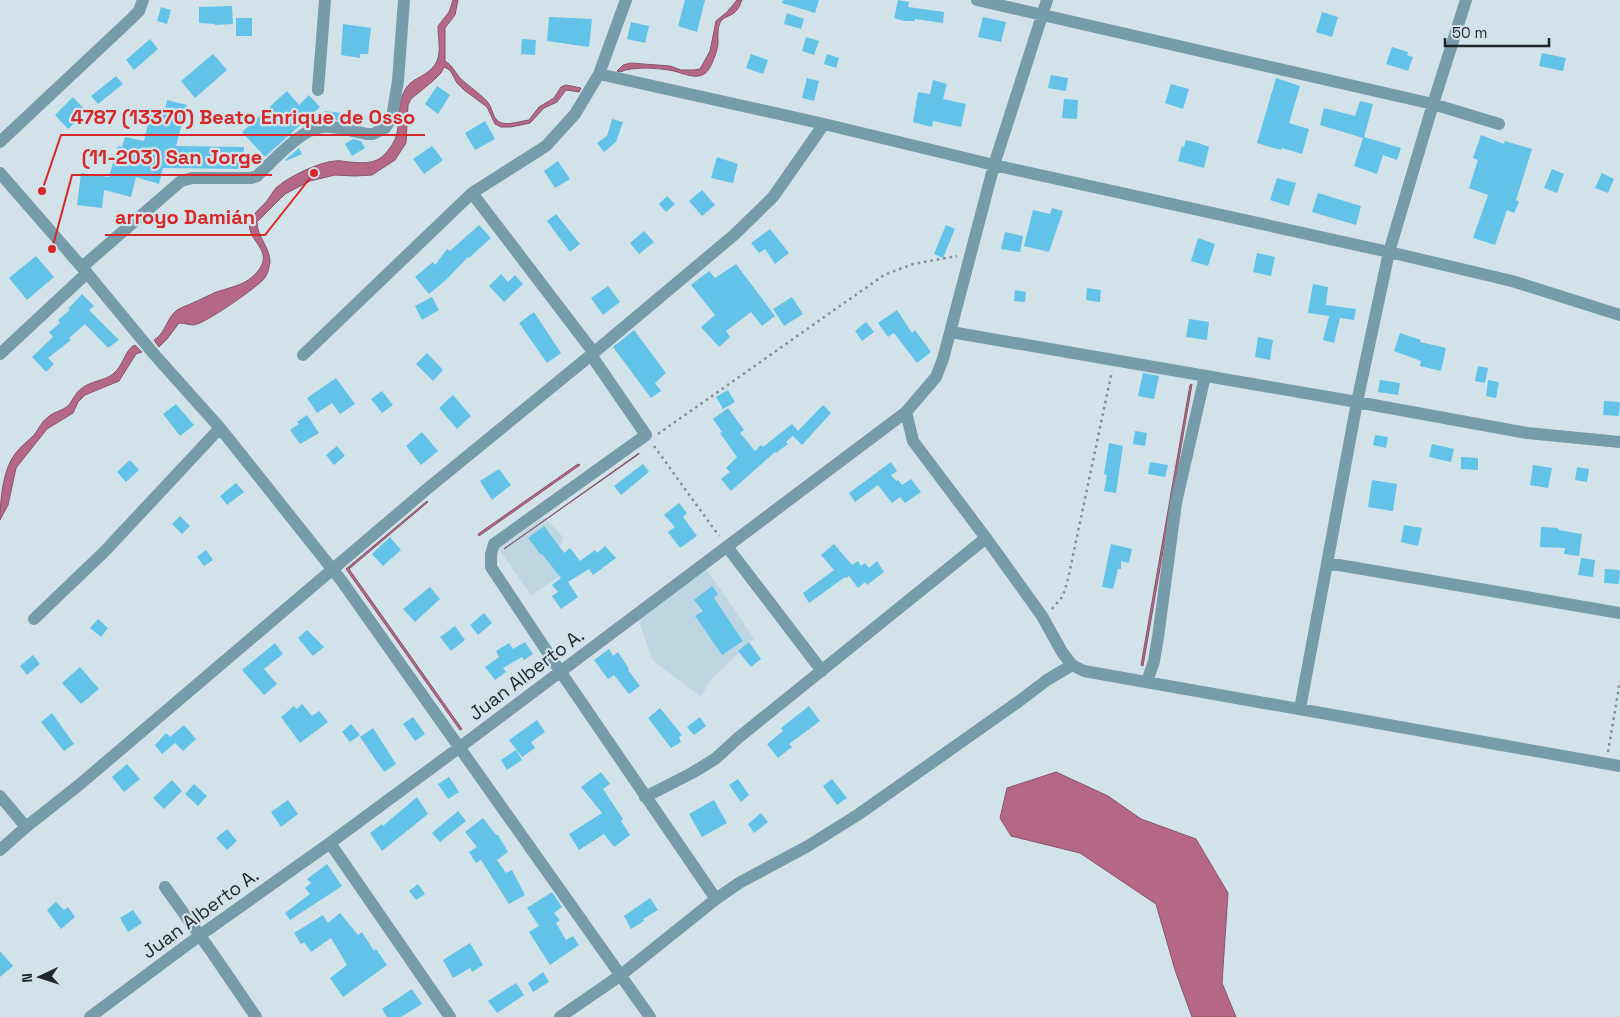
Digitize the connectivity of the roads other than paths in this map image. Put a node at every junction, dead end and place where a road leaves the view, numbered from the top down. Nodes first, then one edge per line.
1 (143, 0) edge
2 (325, 0) edge
3 (404, 0) edge
4 (626, 0) edge
5 (977, 0) edge
6 (1047, 0) edge
7 (1466, 0) edge
8 (1041, 16) junction
9 (599, 74) junction
10 (318, 90) dead end
11 (1433, 104) junction
12 (824, 124) junction
13 (1499, 124) dead end
14 (0, 142) edge
15 (994, 165) junction
16 (0, 173) edge
17 (472, 193) junction
18 (1389, 252) junction
19 (84, 270) junction
20 (1620, 315) edge
21 (950, 332) junction
22 (0, 354) edge
23 (593, 354) junction
24 (304, 355) dead end
25 (1205, 376) junction
26 (1357, 402) junction
27 (906, 412) junction
28 (220, 428) junction
29 (1620, 442) edge
30 (986, 538) junction
31 (728, 548) junction
32 (1327, 563) junction
33 (332, 569) junction
34 (1620, 613) edge
35 (34, 619) dead end
36 (1072, 665) junction
37 (560, 671) junction
38 (822, 671) junction
39 (1147, 682) junction
40 (1300, 709) junction
41 (460, 747) junction
42 (1620, 766) edge
43 (0, 796) edge
44 (645, 797) junction
45 (26, 827) junction
46 (330, 843) junction
47 (0, 850) edge
48 (165, 887) dead end
49 (716, 899) junction
50 (199, 936) junction
51 (621, 975) junction
52 (90, 1017) edge
53 (256, 1017) edge
54 (450, 1017) edge
55 (560, 1017) edge
56 (650, 1017) edge

1 - 14 street
2 - 10 street
3 - 19 street
4 - 9 street
5 - 8 street
6 - 8 street, Juan Alberto A.
7 - 11 street
8 - 11 street
8 - 15 street, Juan Alberto A.
9 - 12 street
9 - 17 street
11 - 13 street
11 - 18 street
12 - 15 street
12 - 23 street
15 - 18 street
15 - 21 street, Juan Alberto A.
16 - 19 street
17 - 23 street
17 - 24 street
18 - 20 street
18 - 26 street
19 - 22 street
19 - 28 street
21 - 25 street
21 - 27 street, Juan Alberto A.
23 - 33 street
23 - 37 street
25 - 26 street
25 - 39 street
26 - 29 street
26 - 32 street
27 - 30 street
27 - 31 street, Juan Alberto A.
28 - 33 street
28 - 35 street
30 - 36 street
30 - 38 street
31 - 37 street, Juan Alberto A.
31 - 38 street
32 - 34 street
32 - 40 street
33 - 41 street
33 - 45 street
36 - 39 street
36 - 49 street
37 - 41 street, Juan Alberto A.
37 - 44 street
38 - 44 street
39 - 40 street
40 - 42 street
41 - 46 street, Juan Alberto A.
41 - 51 street
43 - 45 street
44 - 49 street
45 - 47 street
46 - 50 street, Juan Alberto A.
46 - 54 street
48 - 50 street
49 - 51 street
50 - 52 street, Juan Alberto A.
50 - 53 street
51 - 55 street
51 - 56 street

